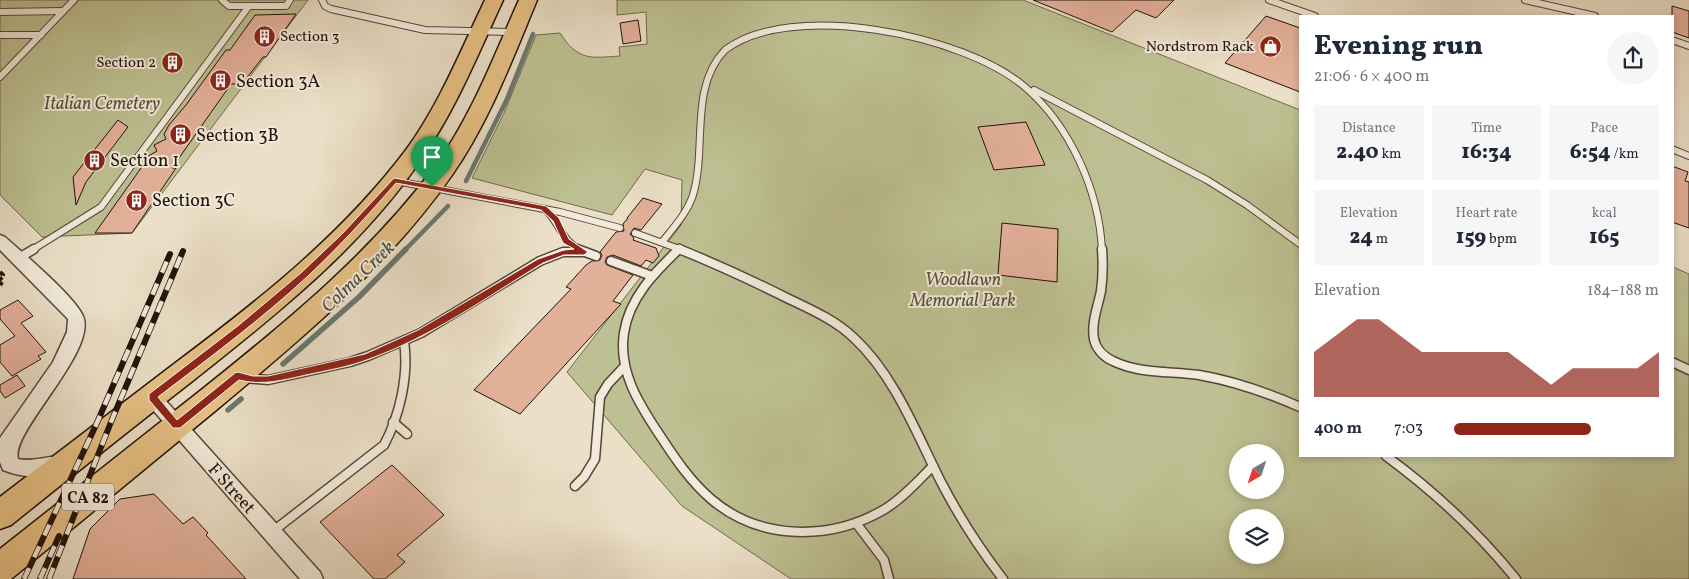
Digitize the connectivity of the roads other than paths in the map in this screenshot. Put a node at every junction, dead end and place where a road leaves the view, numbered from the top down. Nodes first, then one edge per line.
1 (74, 0) edge
2 (222, 0) edge
3 (290, 0) edge
4 (322, 0) edge
5 (494, 0) edge
6 (528, 0) edge
7 (1269, 0) edge
8 (1525, 0) edge
9 (249, 6) junction
10 (63, 11) junction
11 (0, 12) edge
12 (1312, 15) edge
13 (1591, 15) edge
14 (815, 18) dead end
15 (795, 19) dead end
16 (479, 32) junction
17 (515, 32) junction
18 (0, 35) edge
19 (41, 35) junction
20 (1674, 41) edge
21 (1689, 46) edge
22 (0, 77) edge
23 (1017, 80) junction
24 (1674, 150) edge
25 (1689, 156) edge
26 (394, 180) junction
27 (432, 187) junction
28 (544, 208) junction
29 (620, 228) dead end
30 (634, 233) dead end
31 (0, 241) edge
32 (662, 242) junction
33 (1299, 243) edge
34 (680, 248) junction
35 (584, 252) junction
36 (596, 256) dead end
37 (19, 258) junction
38 (611, 261) dead end
39 (652, 276) junction
40 (404, 341) junction
41 (1674, 363) edge
42 (624, 367) junction
43 (1689, 370) edge
44 (238, 376) junction
45 (152, 397) junction
46 (1299, 408) edge
47 (394, 422) junction
48 (177, 426) junction
49 (14, 433) junction
50 (407, 434) dead end
51 (0, 452) edge
52 (1387, 457) edge
53 (70, 460) junction
54 (933, 466) junction
55 (575, 486) dead end
56 (0, 515) edge
57 (856, 523) junction
58 (272, 532) junction
59 (0, 568) edge
60 (313, 579) edge
61 (889, 579) edge
62 (1003, 579) edge
63 (1516, 579) edge

1 - 10 lane
2 - 9 lane
3 - 9 lane
4 - 16 lane
5 - 16 main road, CA 82
6 - 17 main road, CA 82
7 - 12 lane
8 - 13 lane
9 - 37 lane
10 - 11 lane
10 - 19 lane
14 - 23 lane
15 - 32 lane
16 - 17 lane
16 - 26 main road, CA 82
17 - 27 main road, CA 82
18 - 19 lane
19 - 22 lane
20 - 21 lane
23 - 33 lane
23 - 46 lane
24 - 25 lane
26 - 27 lane
26 - 45 main road, CA 82
27 - 28 lane
27 - 44 main road, CA 82
28 - 29 lane
28 - 35 lane
30 - 32 lane
31 - 37 street
32 - 34 lane
34 - 39 lane
34 - 54 lane
35 - 36 lane
35 - 40 lane
37 - 49 street
38 - 39 lane
39 - 42 lane
40 - 44 lane
40 - 47 lane
41 - 43 lane
42 - 55 lane
42 - 57 lane
44 - 48 main road, CA 82
45 - 48 street, F Street
45 - 53 main road, CA 82
47 - 50 lane
47 - 58 lane
48 - 58 street, F Street
48 - 59 main road, CA 82
49 - 51 street
49 - 53 street
52 - 63 lane
53 - 56 main road, CA 82
54 - 57 lane
54 - 62 lane
57 - 61 lane
58 - 60 street, F Street

